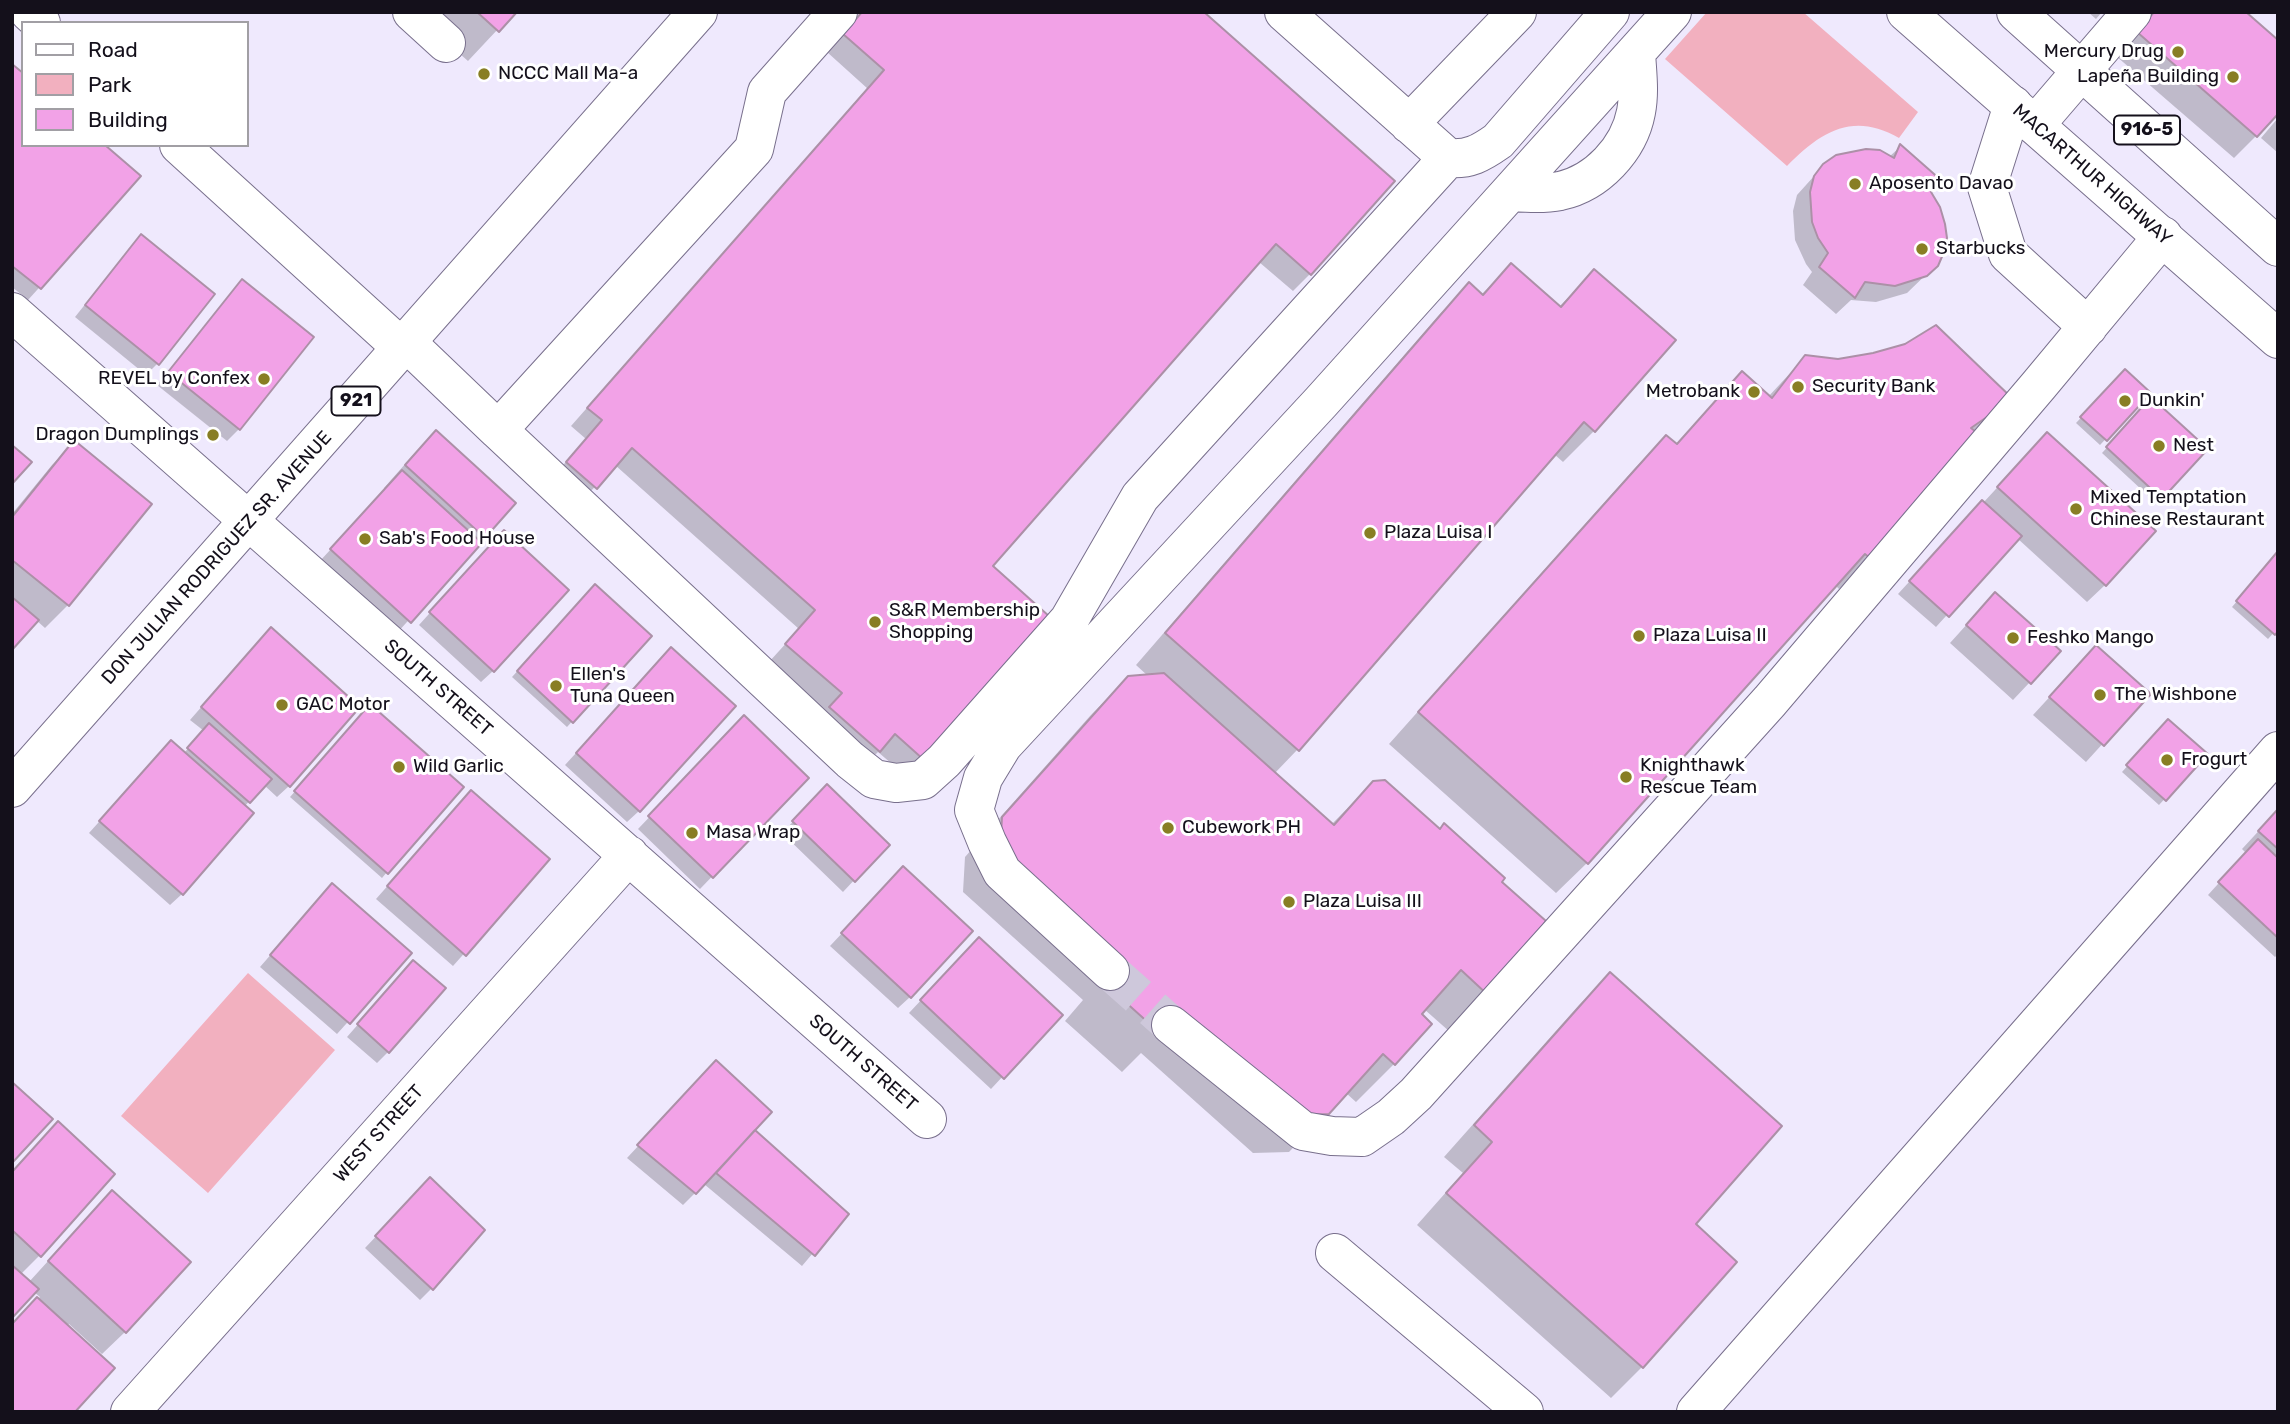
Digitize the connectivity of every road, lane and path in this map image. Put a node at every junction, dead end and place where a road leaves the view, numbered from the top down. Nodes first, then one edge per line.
1 (412, 12) edge
2 (698, 12) edge
3 (838, 12) edge
4 (1284, 12) edge
5 (1517, 12) edge
6 (1610, 12) edge
7 (1672, 12) edge
8 (1906, 12) edge
9 (2016, 12) edge
10 (2132, 12) edge
11 (446, 43) dead end
12 (1636, 52) junction
13 (2081, 71) junction
14 (2024, 115) junction
15 (1409, 124) junction
16 (181, 147) edge
17 (1448, 158) junction
18 (1511, 192) junction
19 (2163, 236) junction
20 (2278, 247) edge
21 (12, 312) edge
22 (2088, 327) junction
23 (2278, 339) edge
24 (404, 346) junction
25 (498, 430) junction
26 (250, 522) junction
27 (2278, 751) edge
28 (12, 788) edge
29 (629, 855) junction
30 (1110, 971) tunnel mouth
31 (1171, 1025) tunnel mouth
32 (927, 1119) dead end
33 (1335, 1253) dead end
34 (130, 1412) edge
35 (1524, 1412) edge
36 (1696, 1412) edge

1 - 11 street
2 - 24 street, DON JULIAN RODRIGUEZ SR. AVENUE / 921
3 - 25 street
4 - 15 street
5 - 15 street
6 - 17 street
7 - 12 street
8 - 14 street, MACARTHUR HIGHWAY
9 - 13 street, 916-5
10 - 13 street
12 - 18 street
12 - 18 street
13 - 14 street
13 - 20 street, 916-5
14 - 19 street, MACARTHUR HIGHWAY
14 - 22 street
15 - 17 street
16 - 24 street
17 - 25 street
18 - 30 street
19 - 22 street
19 - 23 street, MACARTHUR HIGHWAY
21 - 26 street, SOUTH STREET
22 - 31 street
24 - 25 street
24 - 26 street, DON JULIAN RODRIGUEZ SR. AVENUE / 921
26 - 28 street, DON JULIAN RODRIGUEZ SR. AVENUE / 921
26 - 29 street, SOUTH STREET
27 - 36 street
29 - 32 street, SOUTH STREET
29 - 34 street, WEST STREET
33 - 35 street

